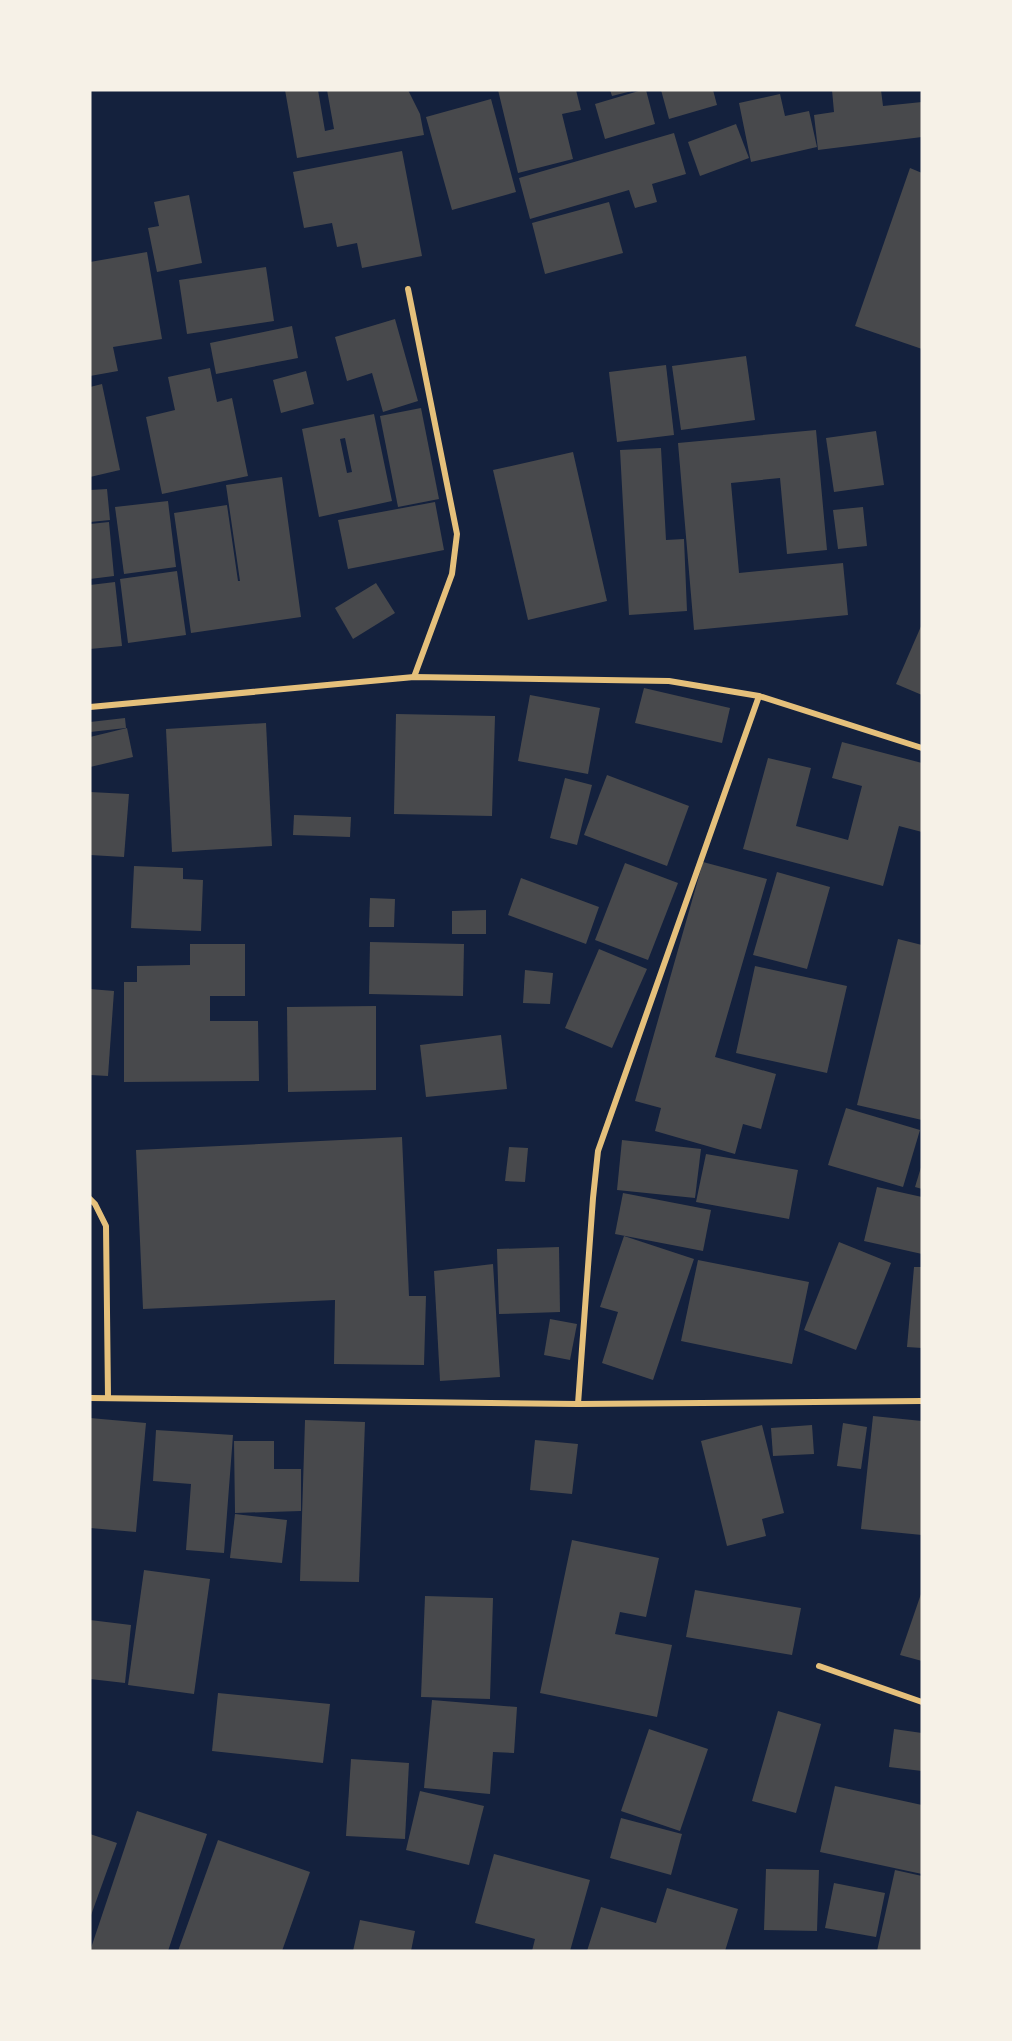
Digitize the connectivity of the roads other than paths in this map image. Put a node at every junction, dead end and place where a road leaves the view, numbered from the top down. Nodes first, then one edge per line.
1 (408, 289) dead end
2 (414, 677) junction
3 (759, 696) junction
4 (90, 707) edge
5 (922, 748) edge
6 (90, 1199) edge
7 (108, 1397) junction
8 (90, 1398) edge
9 (922, 1401) edge
10 (578, 1404) junction
11 (819, 1666) dead end
12 (922, 1702) edge

1 - 2 street
2 - 3 street
2 - 4 street
3 - 5 street
3 - 10 street
6 - 7 street
7 - 8 street
7 - 10 street
9 - 10 street
11 - 12 street

